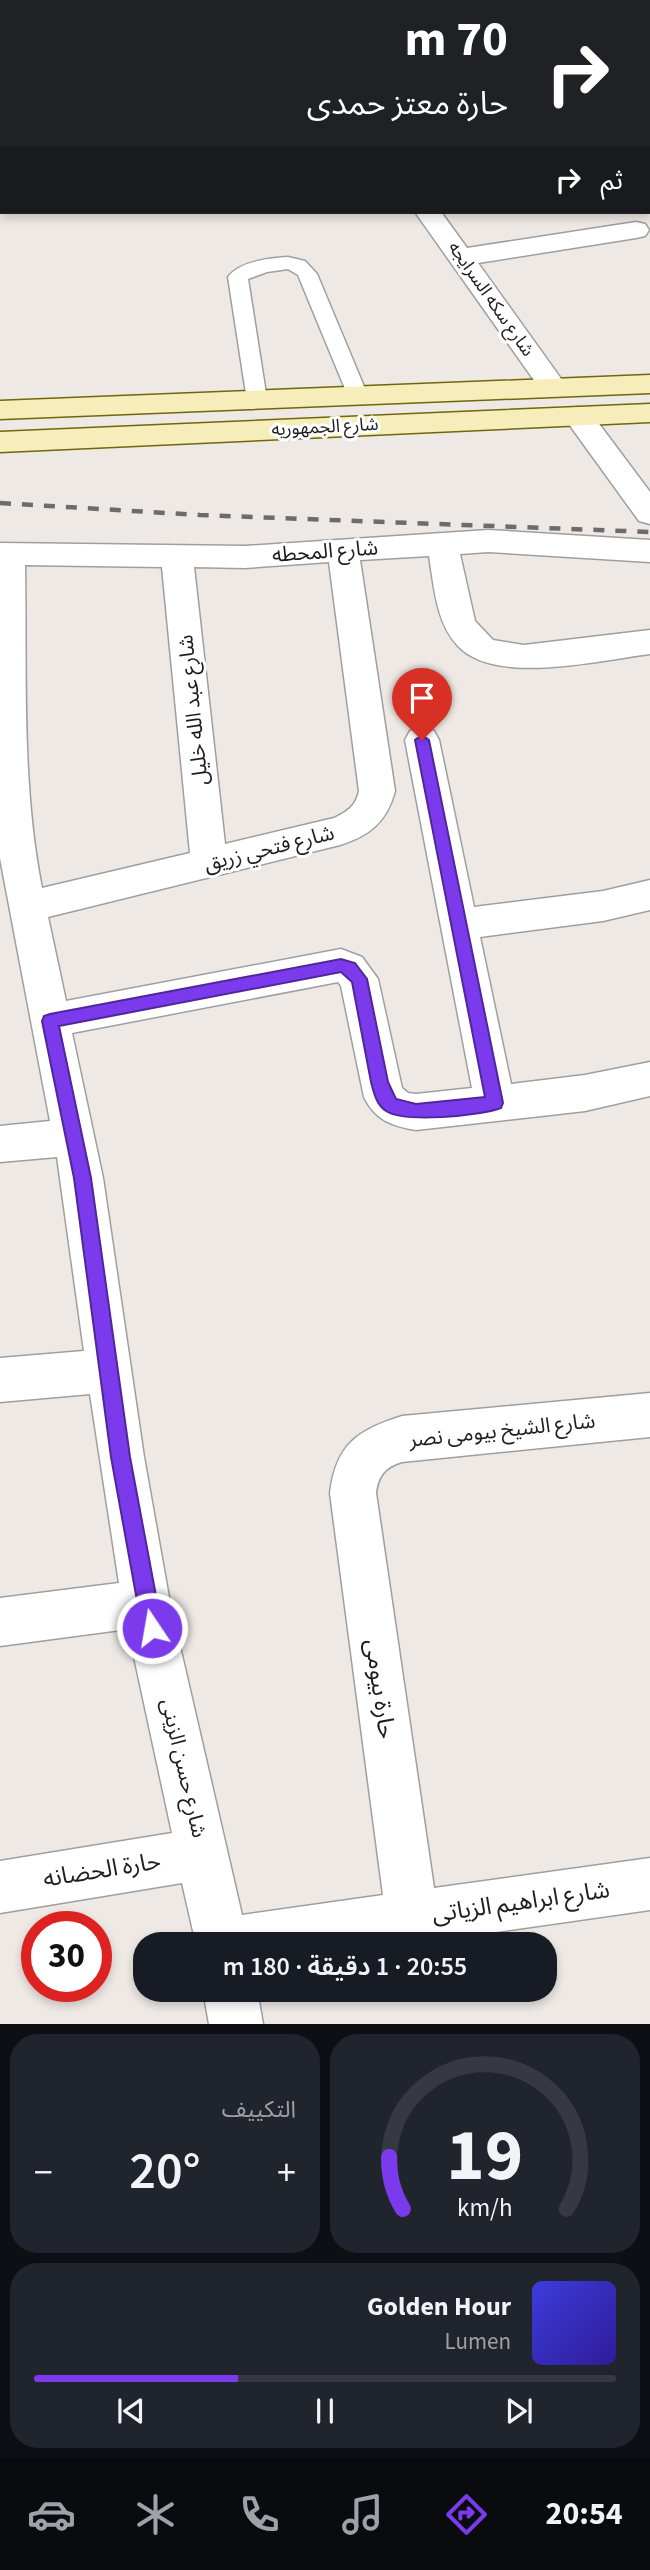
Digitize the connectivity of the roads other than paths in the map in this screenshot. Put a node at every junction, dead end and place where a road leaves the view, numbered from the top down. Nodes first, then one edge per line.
1 (430, 214) edge
2 (636, 230) edge
3 (462, 257) junction
4 (650, 384) edge
5 (552, 387) junction
6 (358, 396) junction
7 (257, 400) junction
8 (0, 410) edge
9 (650, 413) edge
10 (578, 416) junction
11 (0, 442) edge
12 (650, 514) edge
13 (443, 542) junction
14 (343, 549) junction
15 (650, 551) edge
16 (4, 554) edge
17 (177, 556) junction
18 (650, 642) edge
19 (422, 740) dead end
20 (209, 863) junction
21 (650, 895) edge
22 (26, 907) junction
23 (458, 924) junction
24 (50, 1021) junction
25 (650, 1079) edge
26 (495, 1103) junction
27 (74, 1137) junction
28 (0, 1143) edge
29 (110, 1370) junction
30 (0, 1380) edge
31 (650, 1415) edge
32 (361, 1462) joint
33 (146, 1603) junction
34 (0, 1622) edge
35 (204, 1854) junction
36 (650, 1884) edge
37 (0, 1887) edge
38 (412, 1918) junction
39 (221, 1932) edge
40 (311, 1932) edge
41 (232, 2002) edge
42 (236, 2024) edge

1 - 3 street, شارع سكه السرايجه
2 - 3 street
3 - 5 street, شارع سكه السرايجه
4 - 5 main road, شارع الجمهوريه
5 - 6 main road, شارع الجمهوريه
6 - 7 main road, شارع الجمهوريه
6 - 7 lane
7 - 8 main road, شارع الجمهوريه
9 - 10 main road, شارع الجمهوريه
10 - 11 main road, شارع الجمهوريه
10 - 12 street
13 - 14 street, شارع المحطه
13 - 15 street, شارع المحطه
13 - 18 street
14 - 17 street, شارع المحطه
14 - 20 street, شارع فتحي زريق
16 - 17 street, شارع المحطه
16 - 22 street, شارع حسن الزينى
17 - 20 street, شارع عبد الله خليل
19 - 23 street
20 - 22 street, شارع فتحي زريق
21 - 23 street
22 - 24 street, شارع حسن الزينى
23 - 26 street
24 - 26 street
24 - 27 street, شارع حسن الزينى
25 - 26 street
27 - 28 street
27 - 29 street, شارع حسن الزينى
29 - 30 street
29 - 33 street, شارع حسن الزينى
31 - 32 street, شارع الشيخ بيومى نصر
32 - 38 street, حارة بيومى
33 - 34 street
33 - 35 street, شارع حسن الزينى
35 - 37 street, حارة الحضانه
35 - 39 street, شارع حسن الزينى
36 - 38 street, شارع ابراهيم الزياتى
38 - 40 street, شارع ابراهيم الزياتى
41 - 42 street

